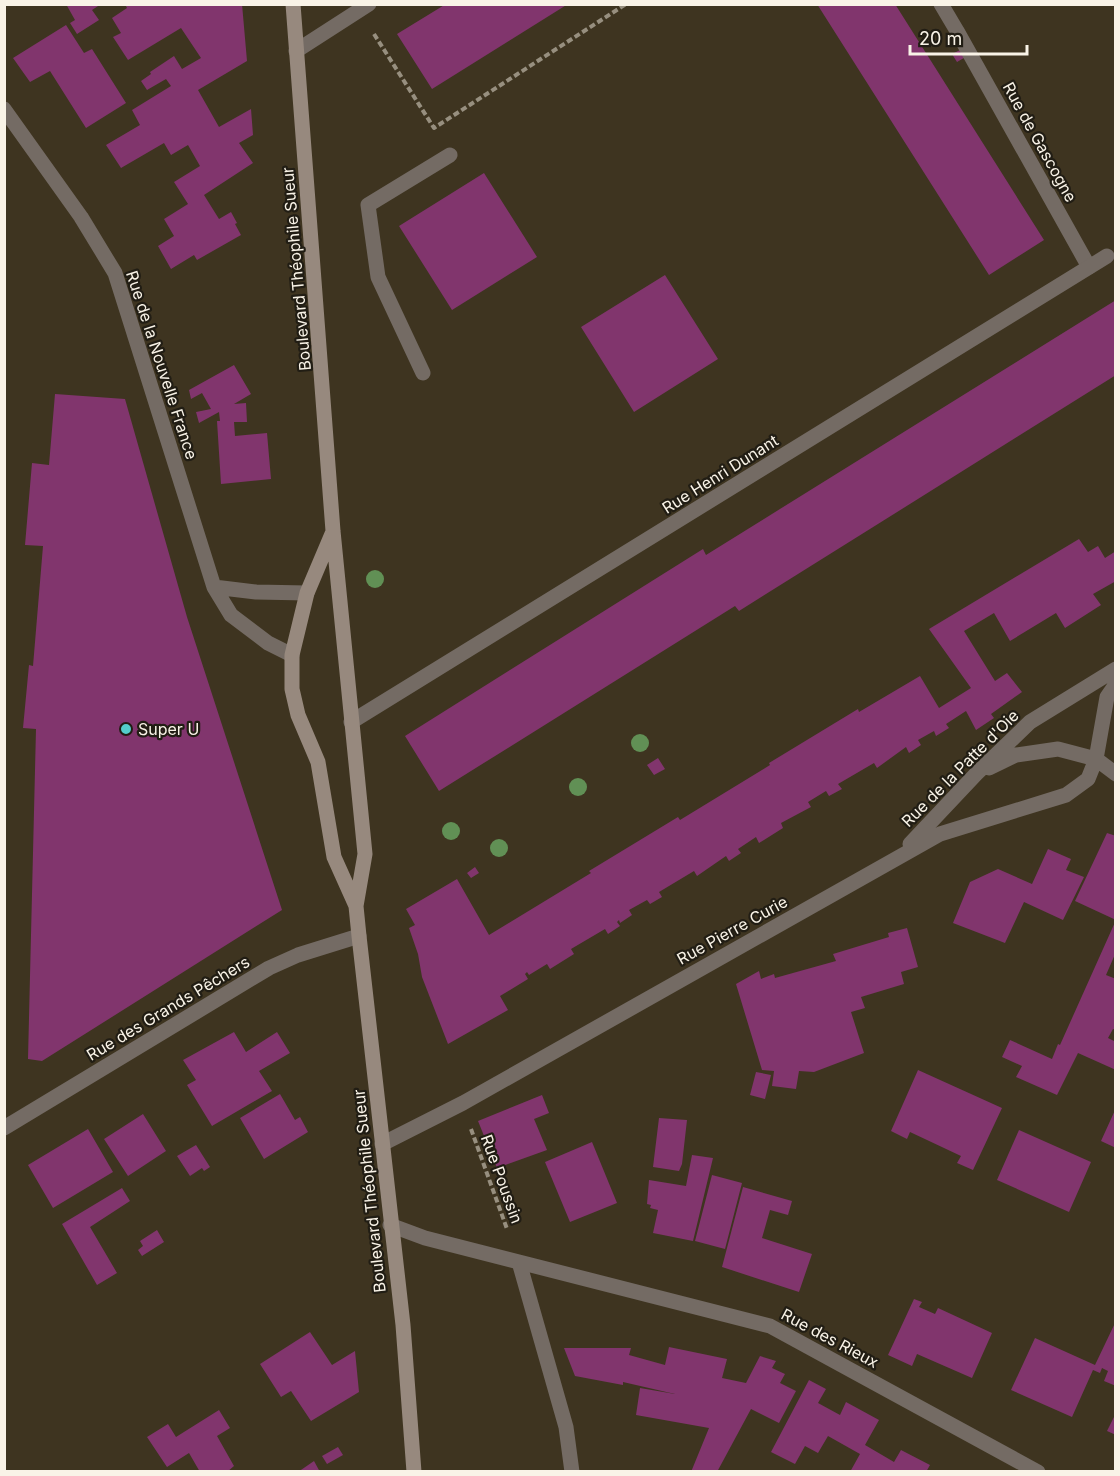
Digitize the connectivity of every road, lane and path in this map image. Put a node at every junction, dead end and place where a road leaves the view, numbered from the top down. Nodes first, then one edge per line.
1 (293, 4) edge
2 (626, 4) edge
3 (940, 4) edge
4 (364, 8) edge
5 (296, 51) junction
6 (4, 109) edge
7 (450, 155) dead end
8 (1107, 256) dead end
9 (1089, 267) junction
10 (423, 373) dead end
11 (333, 531) junction
12 (214, 587) junction
13 (307, 593) junction
14 (292, 655) junction
15 (1116, 669) edge
16 (1116, 684) edge
17 (351, 722) junction
18 (1096, 759) junction
19 (976, 774) junction
20 (1116, 774) edge
21 (895, 859) junction
22 (357, 906) junction
23 (359, 936) junction
24 (463, 1103) junction
25 (4, 1128) edge
26 (382, 1144) junction
27 (390, 1225) junction
28 (519, 1262) junction
29 (414, 1472) edge
30 (572, 1472) edge
31 (1038, 1472) edge

1 - 5 main road, Boulevard Théophile Sueur
2 - 4 path
3 - 9 street, Rue de Gascogne
4 - 5 street
5 - 11 main road, Boulevard Théophile Sueur
6 - 12 street, Rue de la Nouvelle France
7 - 10 street
8 - 9 street, Rue Henri Dunant
9 - 17 street, Rue Henri Dunant
11 - 13 main road, Boulevard Théophile Sueur
11 - 17 main road, Boulevard Théophile Sueur
12 - 13 street
12 - 14 street, Rue de la Nouvelle France
13 - 14 main road, Boulevard Théophile Sueur
14 - 22 main road, Boulevard Théophile Sueur
15 - 19 street, Rue de la Patte d'Oie
16 - 18 street
17 - 22 main road, Boulevard Théophile Sueur
18 - 19 street
18 - 20 street
18 - 21 street, Rue Pierre Curie
19 - 21 street, Rue de la Patte d'Oie
21 - 24 street, Rue Pierre Curie
22 - 23 main road, Boulevard Théophile Sueur
23 - 25 street, Rue des Grands Pêchers
23 - 26 main road, Boulevard Théophile Sueur
24 - 26 street, Rue Pierre Curie
24 - 28 path, Rue Poussin
26 - 27 main road, Boulevard Théophile Sueur
27 - 28 street, Rue des Rieux
27 - 29 main road, Boulevard Théophile Sueur
28 - 30 street
28 - 31 street, Rue des Rieux

